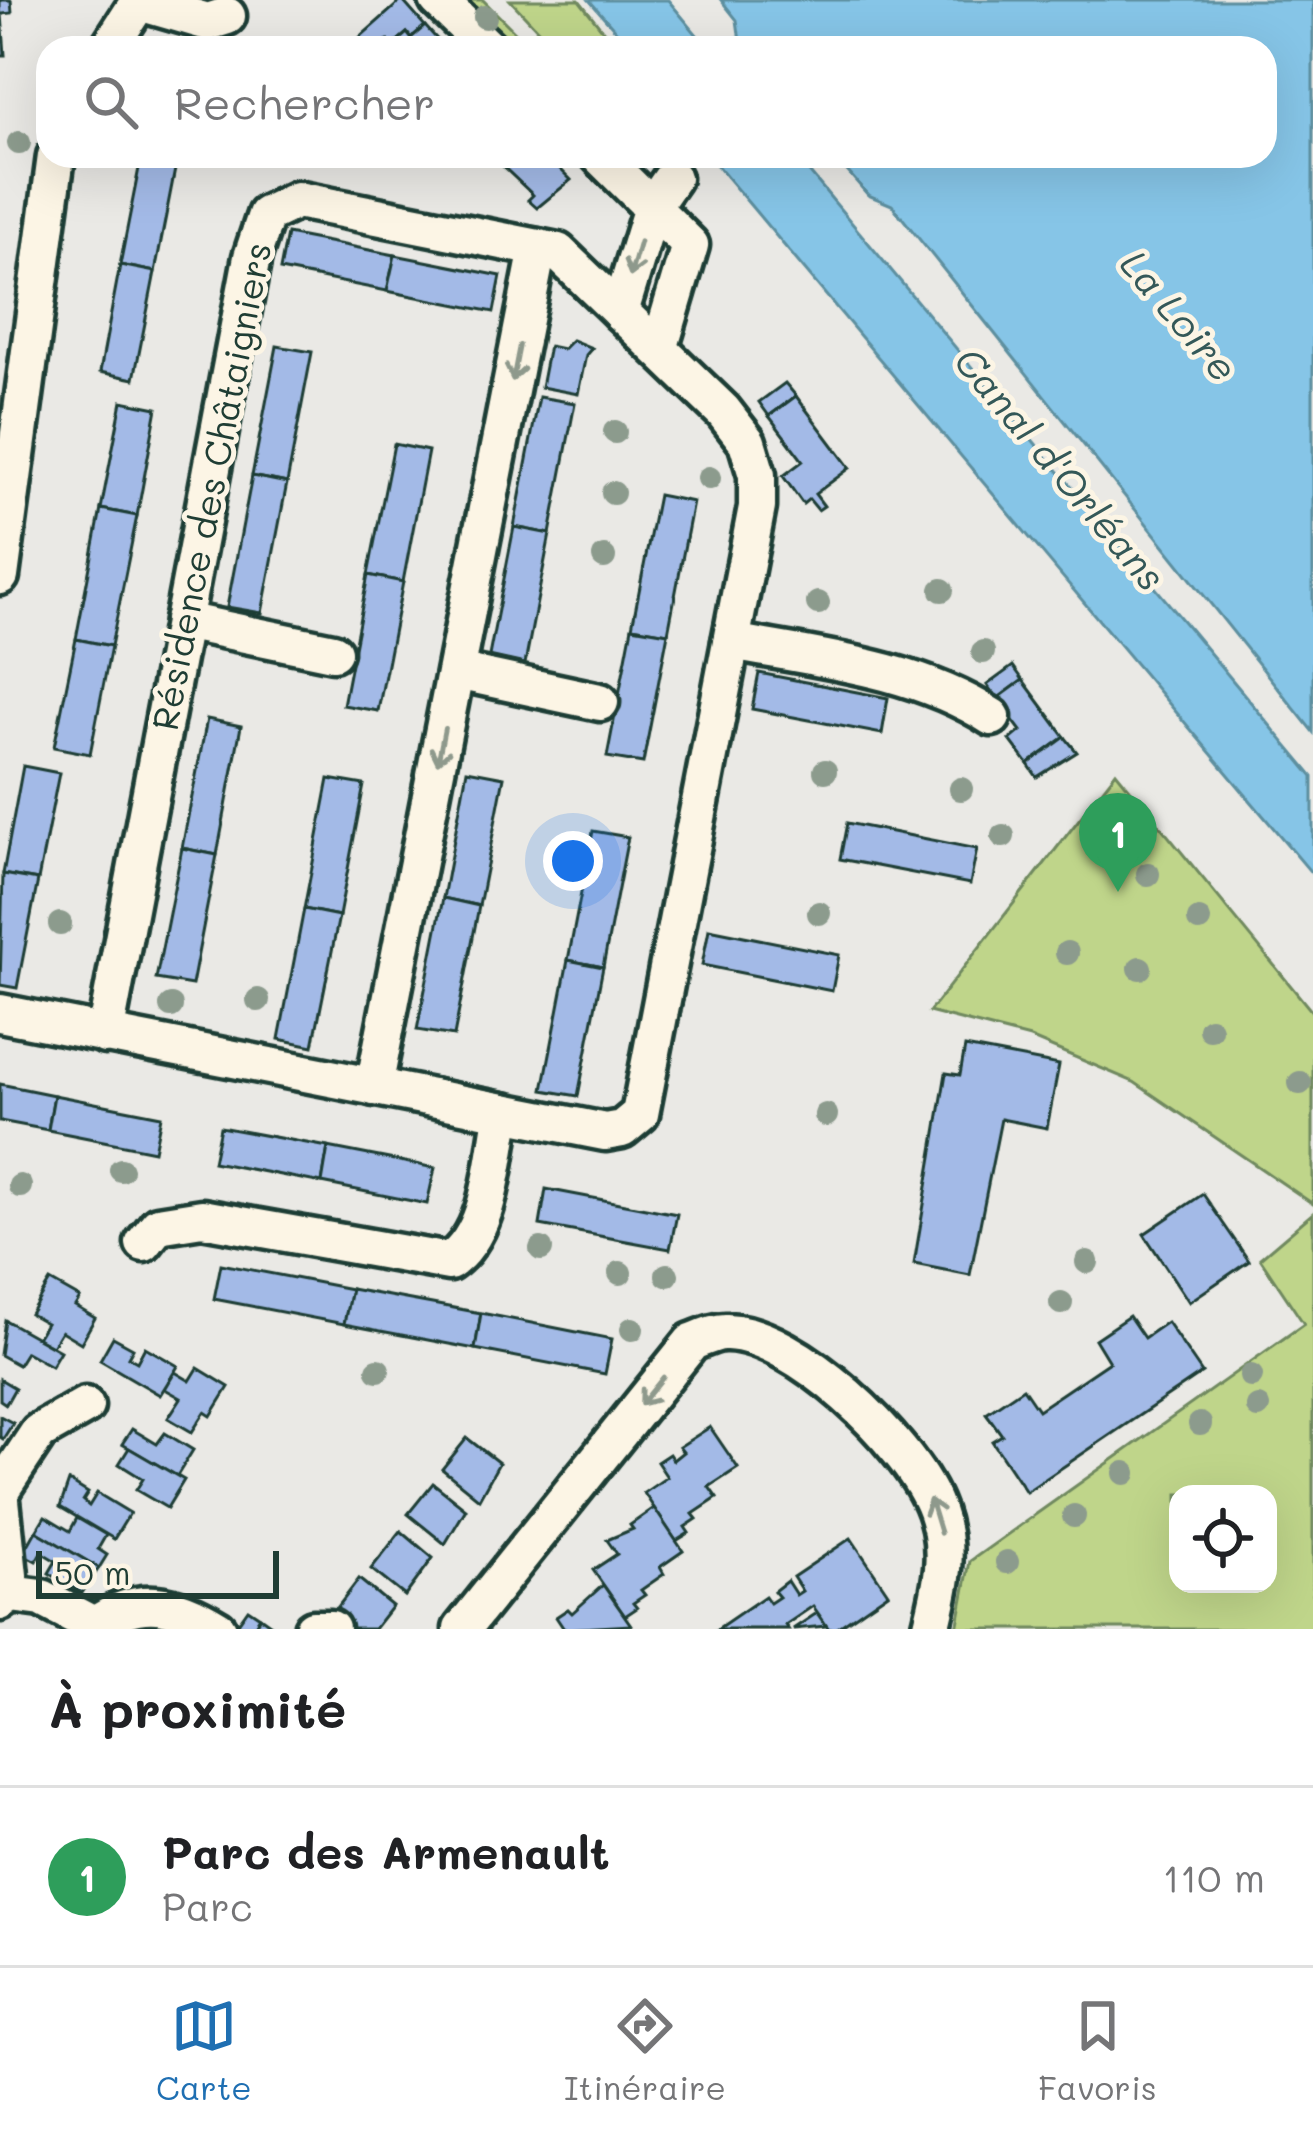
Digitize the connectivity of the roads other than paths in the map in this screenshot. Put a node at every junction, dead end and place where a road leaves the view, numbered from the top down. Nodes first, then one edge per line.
1 (439, 0) edge
2 (140, 1) edge
3 (227, 16) dead end
4 (118, 36) edge
5 (476, 36) edge
6 (54, 168) edge
7 (620, 168) edge
8 (662, 193) junction
9 (538, 248) junction
10 (620, 312) junction
11 (660, 346) junction
12 (0, 576) edge
13 (183, 621) junction
14 (731, 642) junction
15 (333, 652) dead end
16 (456, 671) junction
17 (600, 702) dead end
18 (992, 717) dead end
19 (0, 1013) edge
20 (105, 1035) junction
21 (374, 1087) junction
22 (503, 1112) junction
23 (144, 1243) dead end
24 (86, 1406) dead end
25 (6, 1598) edge
26 (99, 1626) edge
27 (218, 1629) edge
28 (314, 1629) edge
29 (331, 1629) edge
30 (462, 1629) edge
31 (931, 1629) edge

1 - 5 street
2 - 3 street
2 - 4 street
6 - 12 street
7 - 8 street
8 -> 10 street
8 - 11 street
9 - 10 street, Résidence des Châtaigniers
9 - 13 street, Résidence des Châtaigniers
9 -> 16 street
10 - 11 street, Résidence des Châtaigniers
11 - 14 street, Résidence des Châtaigniers
13 - 15 street
13 - 20 street, Résidence des Châtaigniers
14 - 18 street
14 - 22 street, Résidence des Châtaigniers
16 - 17 street
16 -> 21 street
19 - 20 street, Résidence des Châtaigniers
20 - 21 street, Résidence des Châtaigniers
21 - 22 street, Résidence des Châtaigniers
22 - 23 street
24 - 25 street
25 - 26 street
26 - 27 street
28 - 29 street
31 -> 30 street

